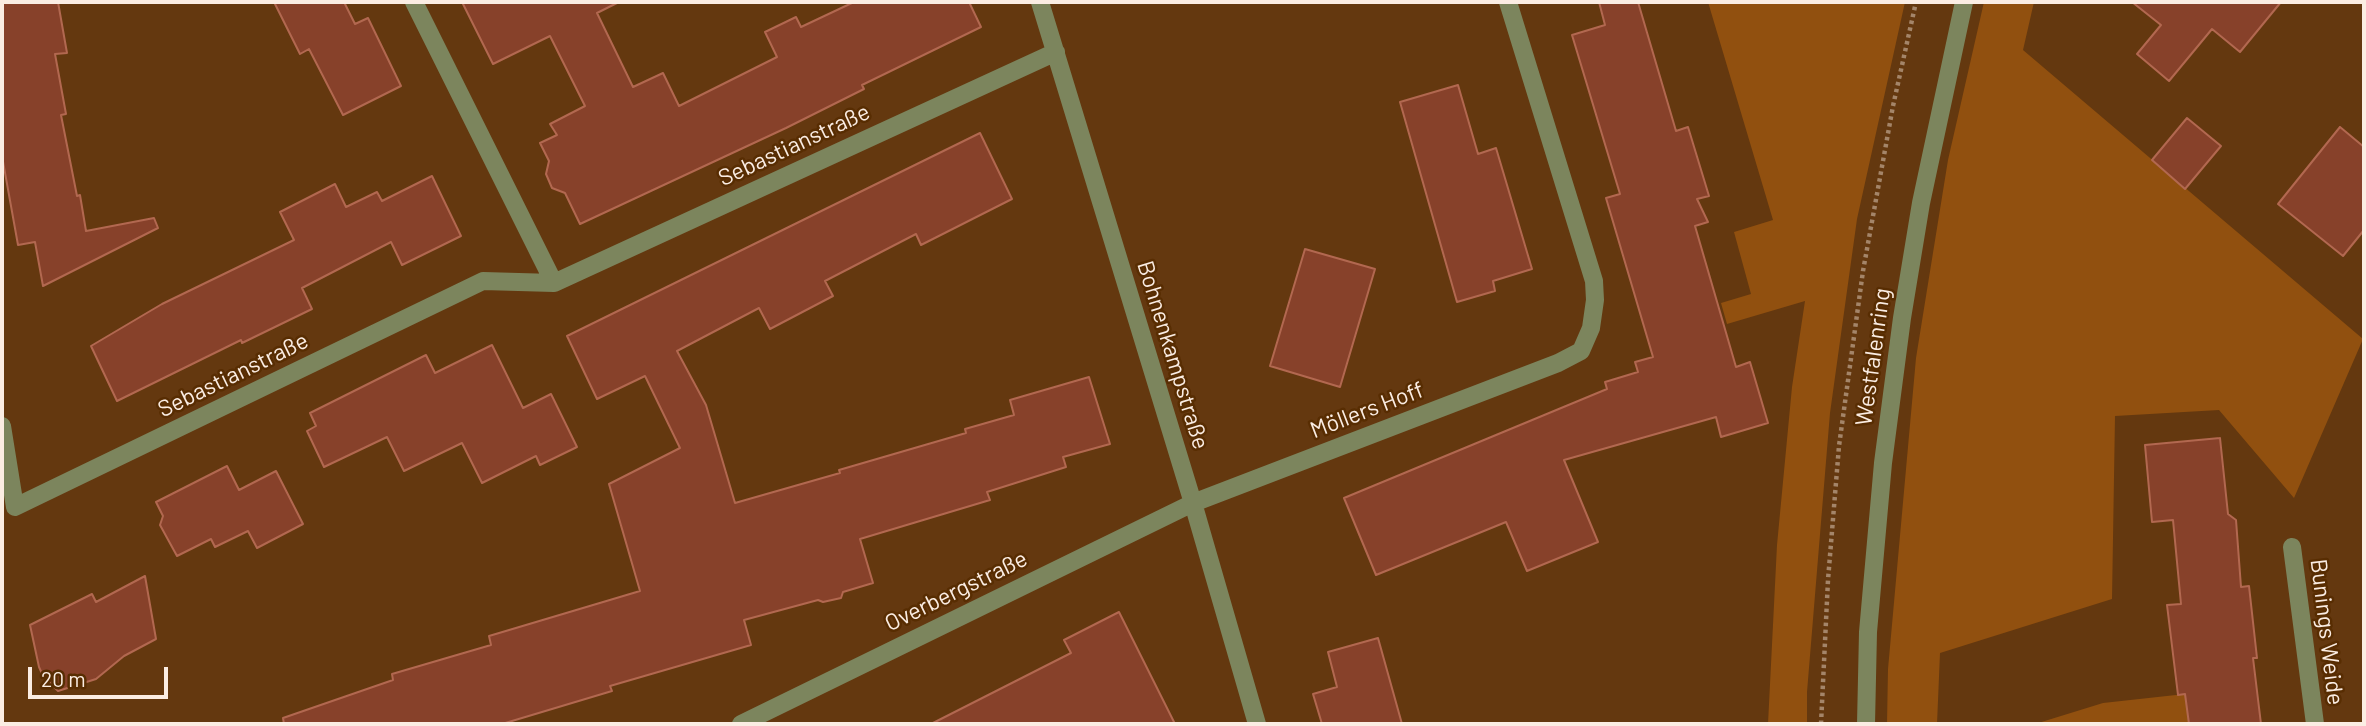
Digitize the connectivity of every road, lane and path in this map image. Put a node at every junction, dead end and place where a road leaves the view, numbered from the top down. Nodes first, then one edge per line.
1 (414, 2) edge
2 (1040, 2) edge
3 (1508, 2) edge
4 (1916, 2) edge
5 (1964, 2) edge
6 (1056, 52) junction
7 (554, 283) junction
8 (2, 426) edge
9 (1193, 503) junction
10 (2292, 547) dead end
11 (741, 724) edge
12 (1257, 724) edge
13 (1821, 724) edge
14 (1866, 724) edge
15 (2315, 724) edge

1 - 7 street
2 - 6 street, Bohnenkampstraße
3 - 9 street, Möllers Hoff
4 - 13 path
5 - 14 street, Westfalenring
6 - 7 street, Sebastianstraße
6 - 9 street, Bohnenkampstraße
7 - 8 street, Sebastianstraße
9 - 11 street, Overbergstraße
9 - 12 street, Bohnenkampstraße
10 - 15 street, Bunings Weide

